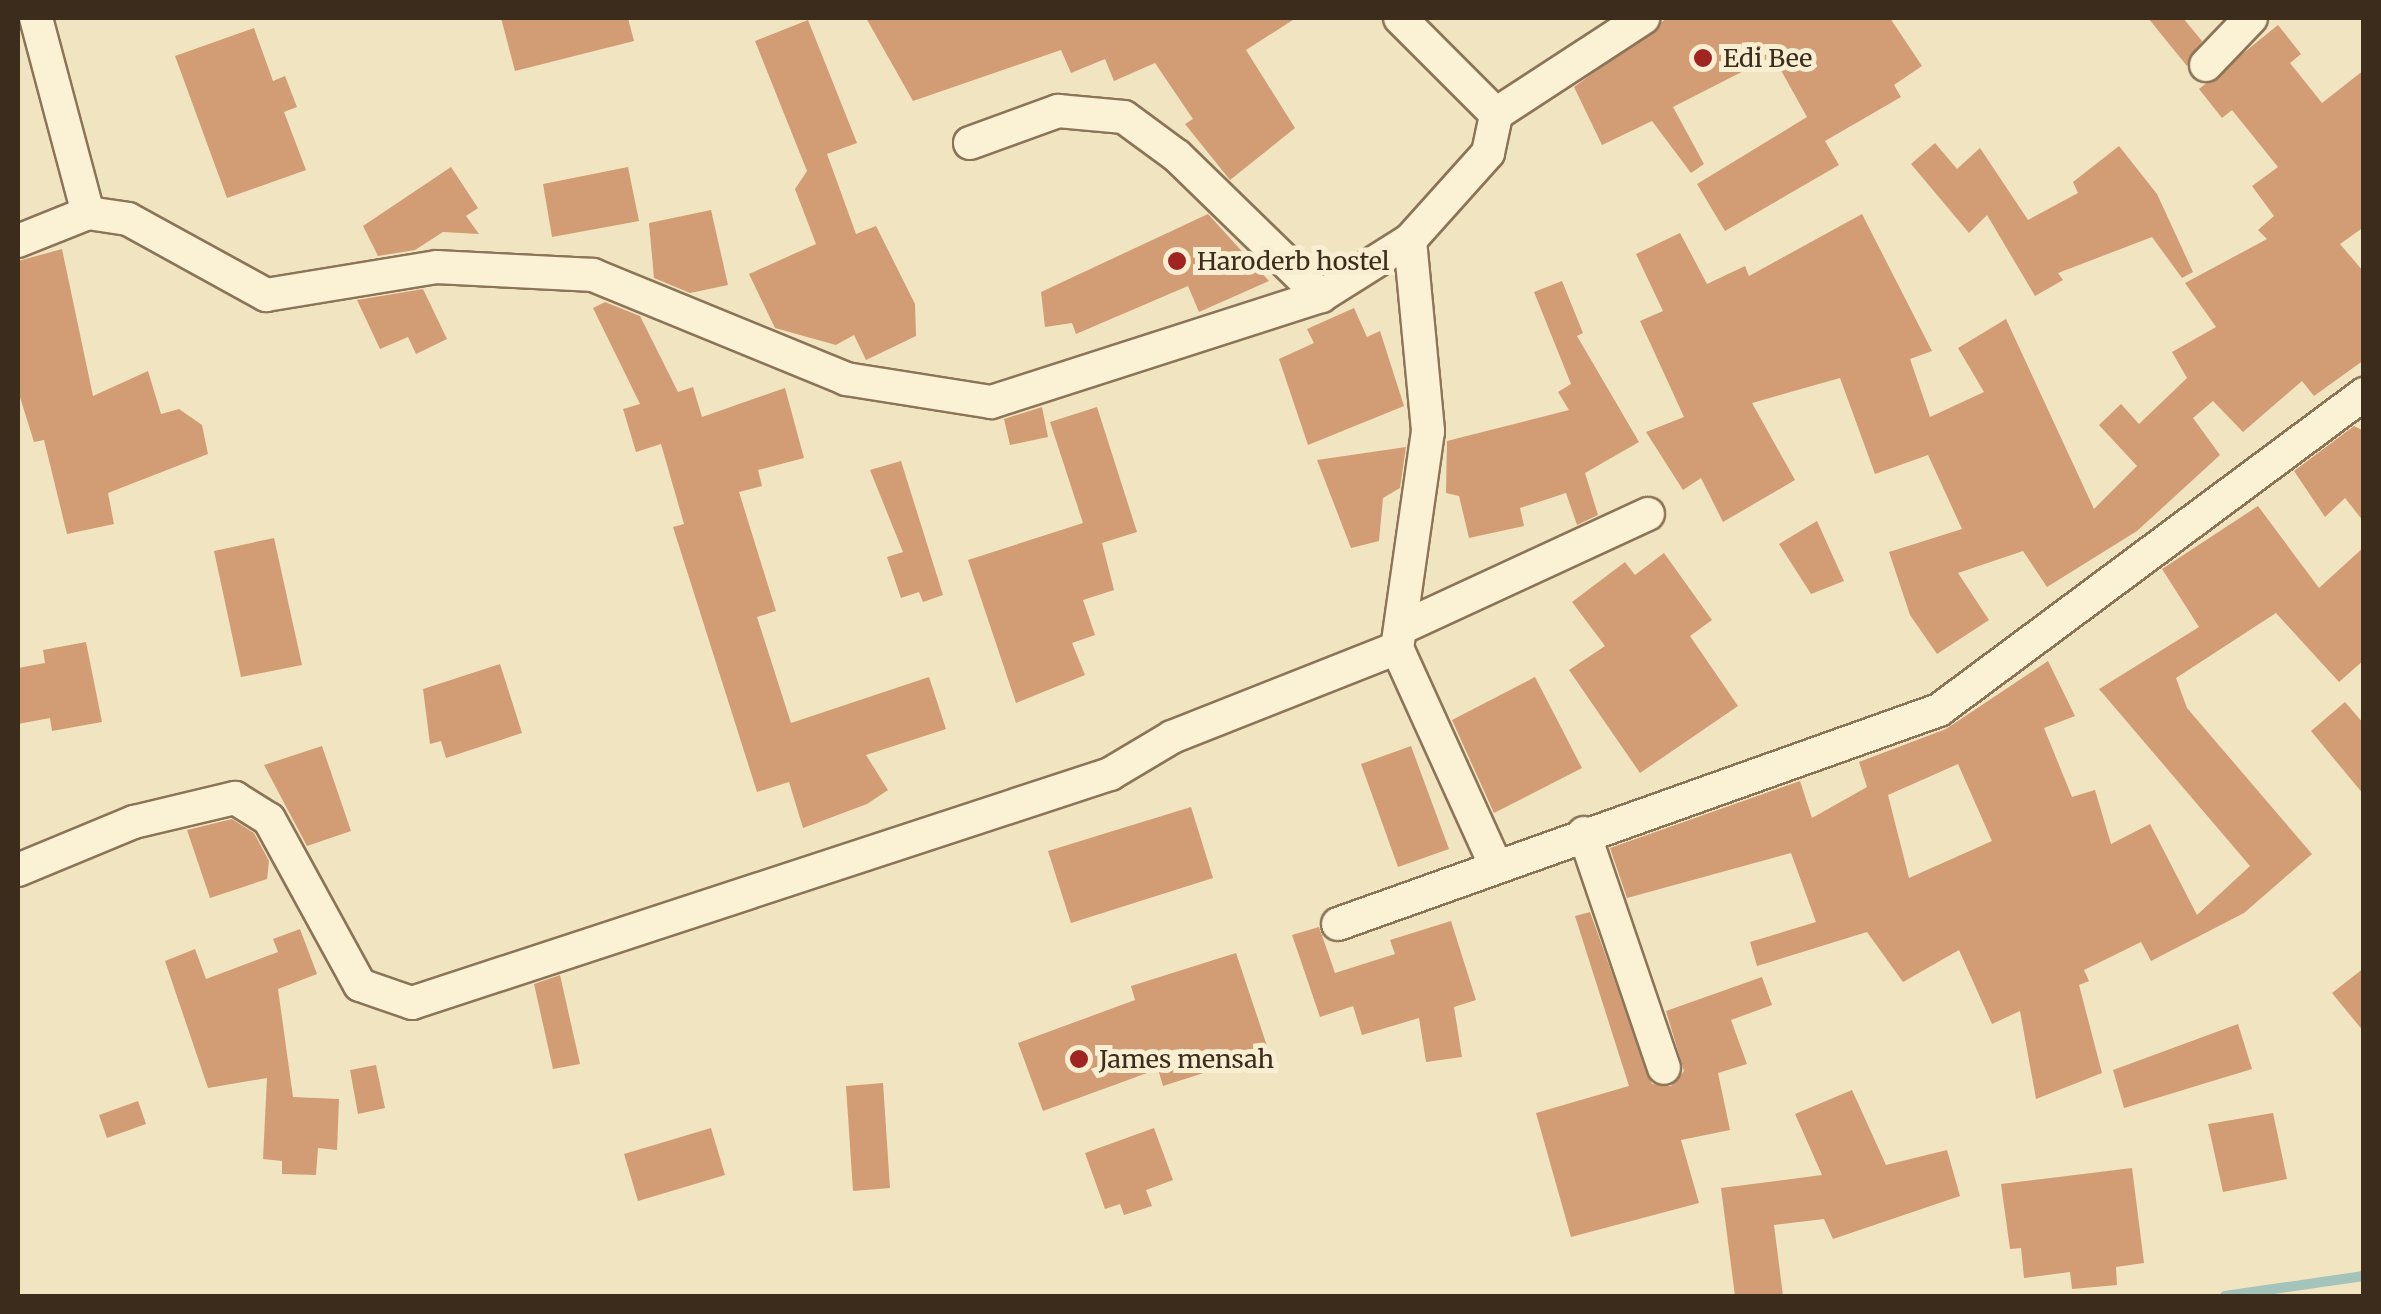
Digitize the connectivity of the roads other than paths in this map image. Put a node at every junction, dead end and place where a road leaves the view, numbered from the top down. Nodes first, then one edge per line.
1 (36, 18) edge
2 (1400, 18) edge
3 (1642, 18) edge
4 (2251, 18) edge
5 (2206, 66) dead end
6 (1496, 114) junction
7 (970, 143) dead end
8 (88, 213) junction
9 (18, 240) edge
10 (1410, 240) junction
11 (1322, 296) junction
12 (2364, 394) edge
13 (1648, 514) dead end
14 (1399, 638) junction
15 (1584, 833) junction
16 (1496, 864) junction
17 (18, 870) edge
18 (1338, 924) dead end
19 (1664, 1068) dead end

1 - 8 street
2 - 6 street
3 - 6 street
4 - 5 street
6 - 10 street
7 - 11 street
8 - 9 street
8 - 11 street
10 - 11 street
10 - 14 street
12 - 15 street
13 - 14 street
14 - 16 street
14 - 17 street
15 - 16 street
15 - 19 street
16 - 18 street

